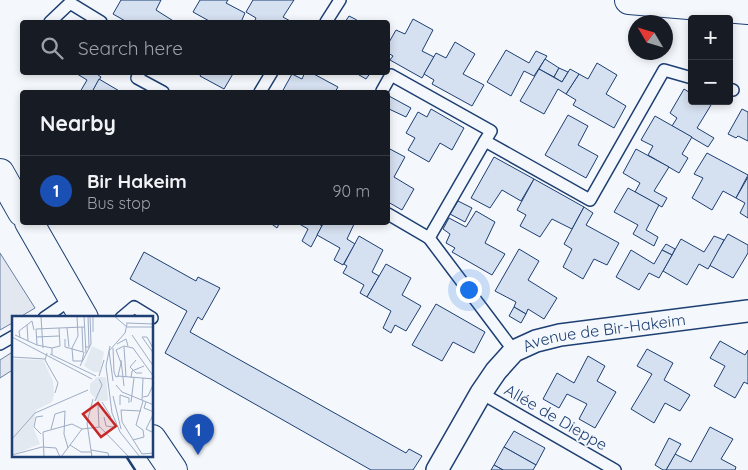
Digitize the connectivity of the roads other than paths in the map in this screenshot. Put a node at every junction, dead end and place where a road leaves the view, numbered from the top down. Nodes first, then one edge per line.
1 (340, 0) edge
2 (629, 0) edge
3 (748, 10) edge
4 (52, 20) edge
5 (98, 20) edge
6 (327, 20) edge
7 (139, 75) edge
8 (270, 75) edge
9 (688, 77) edge
10 (159, 90) edge
11 (261, 90) edge
12 (383, 90) edge
13 (485, 141) junction
14 (0, 173) edge
15 (20, 208) edge
16 (390, 215) edge
17 (31, 225) edge
18 (429, 238) junction
19 (78, 308) edge
20 (748, 311) edge
21 (51, 316) edge
22 (123, 316) edge
23 (150, 316) edge
24 (12, 337) edge
25 (0, 344) edge
26 (514, 351) junction
27 (481, 393) junction
28 (154, 442) edge
29 (173, 470) edge
30 (437, 470) edge
31 (615, 470) edge

1 - 6 lane
2 - 3 street
4 - 5 lane
7 - 10 lane
8 - 11 lane
9 - 13 lane
12 - 13 lane
13 - 18 lane
14 - 15 street
16 - 18 lane
17 - 19 street
18 - 26 lane
19 - 21 lane
20 - 26 street, Avenue de Bir-Hakeim
22 - 23 lane
24 - 25 lane
26 - 27 street, Avenue de Bir-Hakeim
27 - 30 street, Avenue de Bir-Hakeim
27 - 31 lane, Allée de Dieppe
28 - 29 street

